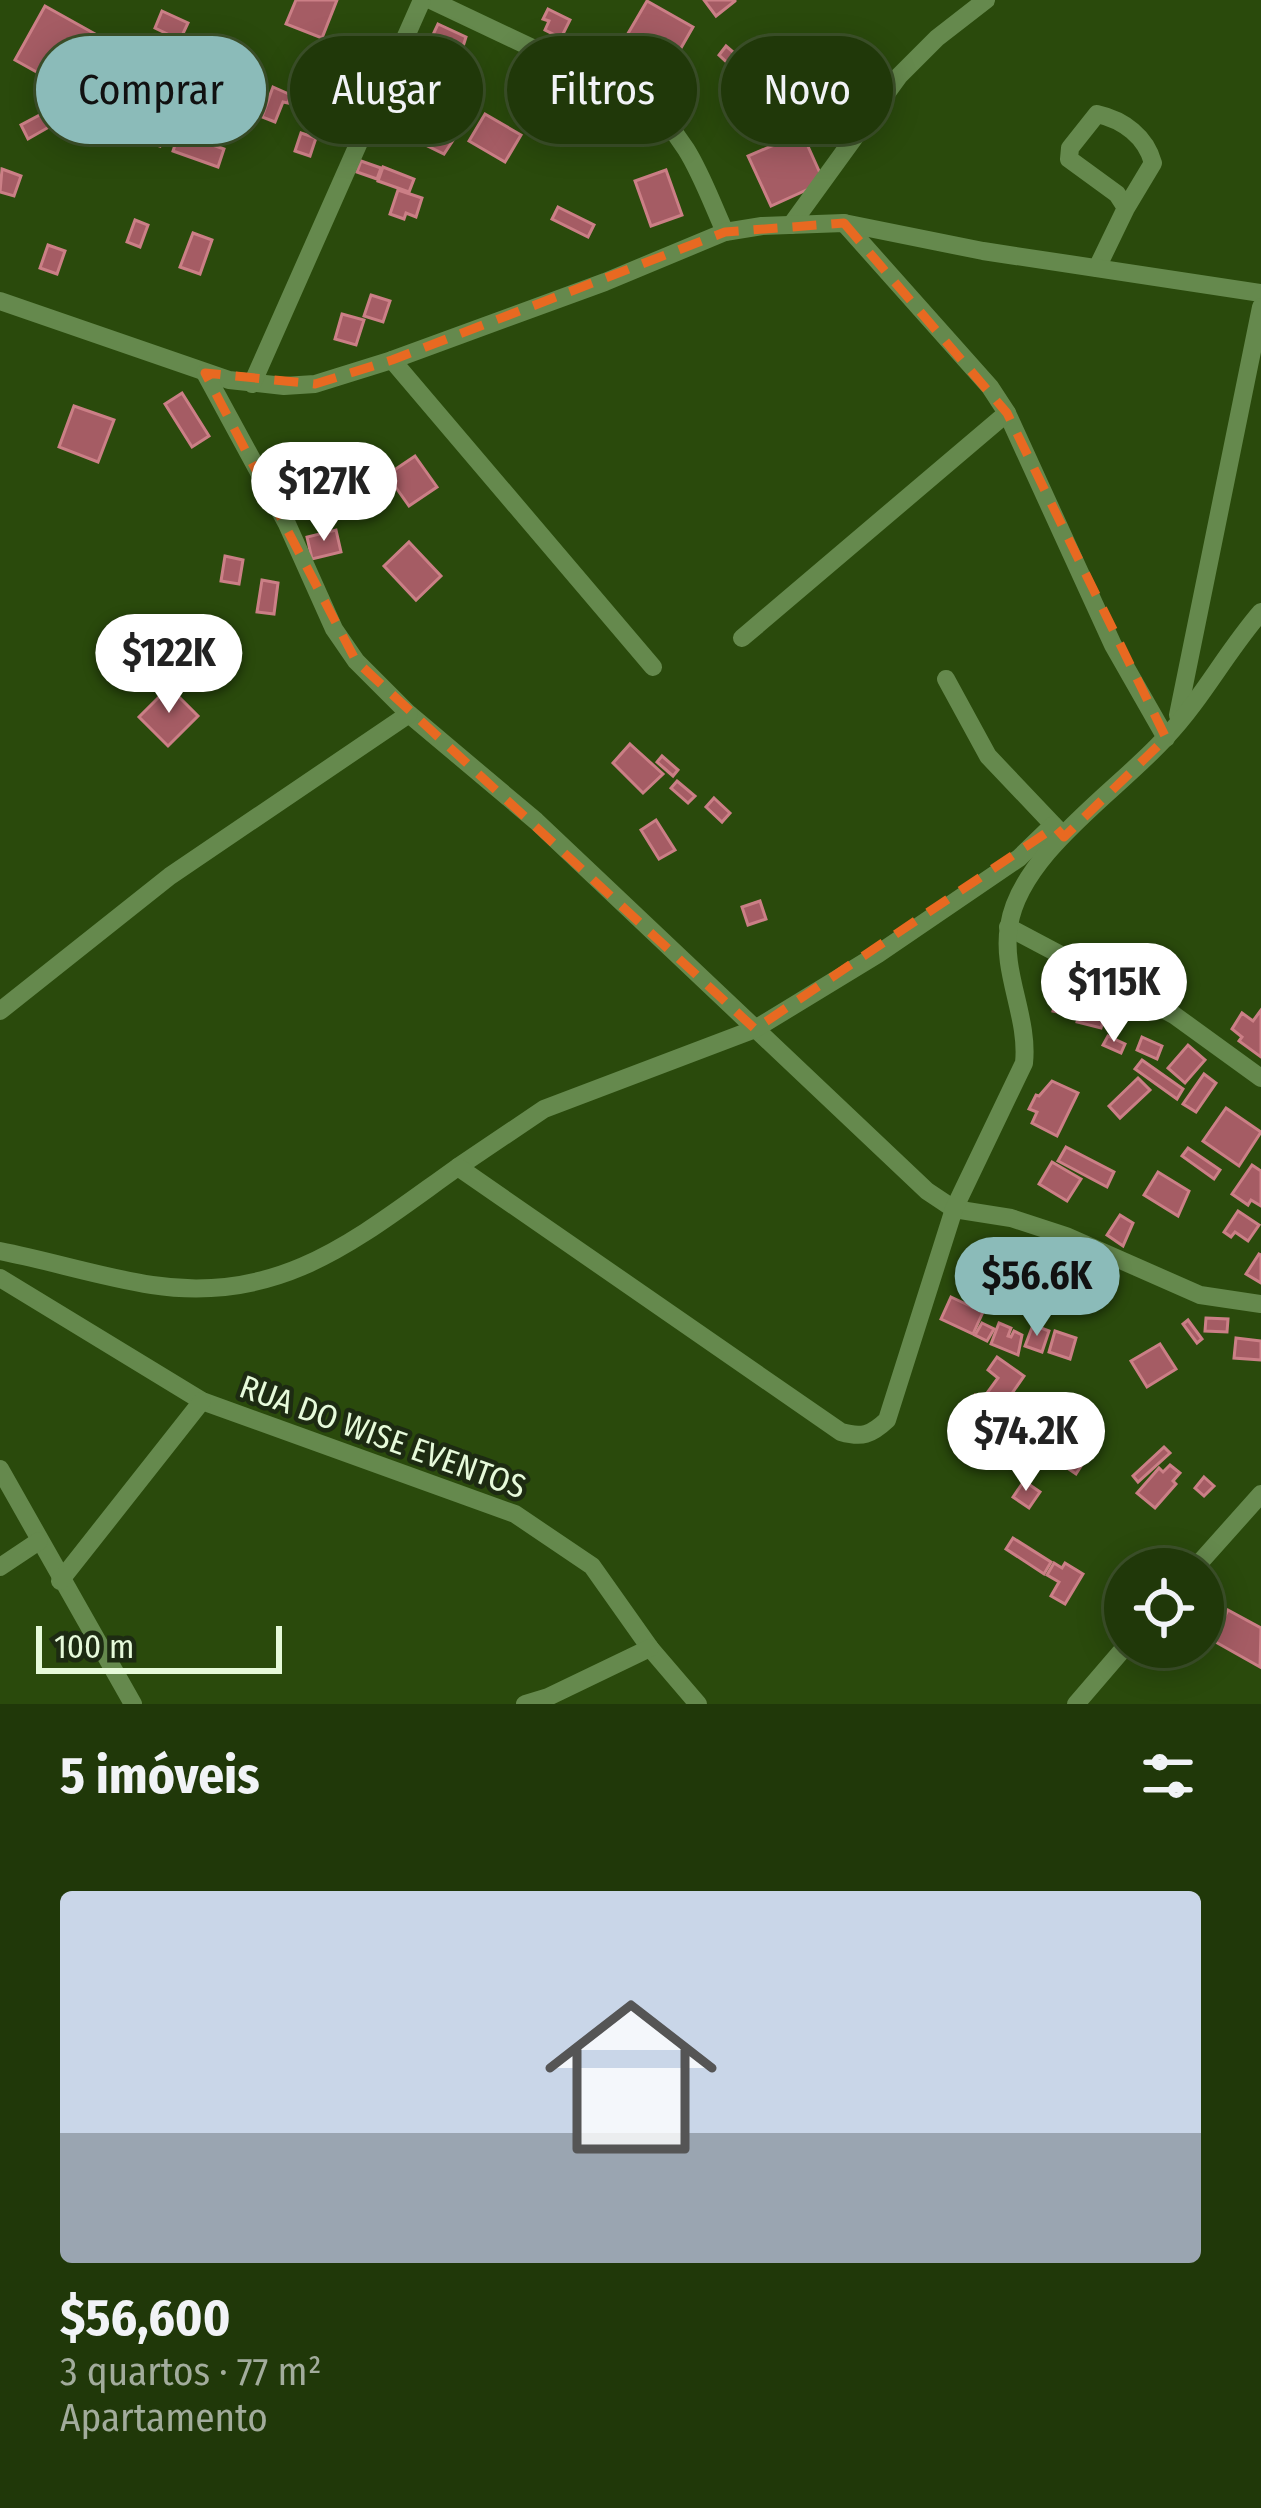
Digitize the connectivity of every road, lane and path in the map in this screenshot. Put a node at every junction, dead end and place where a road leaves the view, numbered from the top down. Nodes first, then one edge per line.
1 (422, 0) edge
2 (431, 0) edge
3 (986, 0) edge
4 (1126, 208) junction
5 (844, 223) junction
6 (791, 224) junction
7 (725, 232) junction
8 (1097, 268) junction
9 (1261, 293) edge
10 (0, 301) edge
11 (1261, 307) edge
12 (392, 360) junction
13 (205, 373) junction
14 (252, 384) junction
15 (1007, 413) junction
16 (1261, 612) edge
17 (742, 638) dead end
18 (653, 668) dead end
19 (946, 680) dead end
20 (409, 714) junction
21 (1171, 732) junction
22 (1059, 831) junction
23 (1008, 927) junction
24 (0, 1011) edge
25 (755, 1029) junction
26 (1261, 1078) edge
27 (458, 1167) junction
28 (954, 1209) junction
29 (0, 1251) edge
30 (0, 1278) edge
31 (1261, 1304) edge
32 (202, 1401) junction
33 (0, 1469) edge
34 (1261, 1494) edge
35 (39, 1541) junction
36 (1213, 1548) edge
37 (0, 1567) edge
38 (60, 1581) junction
39 (650, 1648) junction
40 (1108, 1668) edge
41 (134, 1704) edge
42 (525, 1704) edge
43 (698, 1704) edge
44 (1076, 1704) edge

1 - 14 street
2 - 7 street
3 - 6 street
4 - 4 street
4 - 8 street
5 - 6 street
5 - 8 street
5 - 15 street
6 - 7 street
7 - 12 street
8 - 9 street
10 - 13 street
11 - 21 street
12 - 14 street
12 - 18 street
13 - 14 street
13 - 20 street
15 - 17 street
15 - 21 street
16 - 21 street
19 - 22 street
20 - 24 street
20 - 25 street
21 - 22 street
22 - 23 street
22 - 25 street
23 - 26 street
23 - 28 street
25 - 27 street
25 - 28 street
27 - 28 street
27 - 29 street
28 - 31 street
30 - 32 street, RUA DO WISE EVENTOS
32 - 38 street
32 - 39 street, RUA DO WISE EVENTOS
33 - 35 street
34 - 36 street
35 - 37 street
35 - 38 street
38 - 41 street
39 - 42 street
39 - 43 street, RUA DO WISE EVENTOS
40 - 44 street

